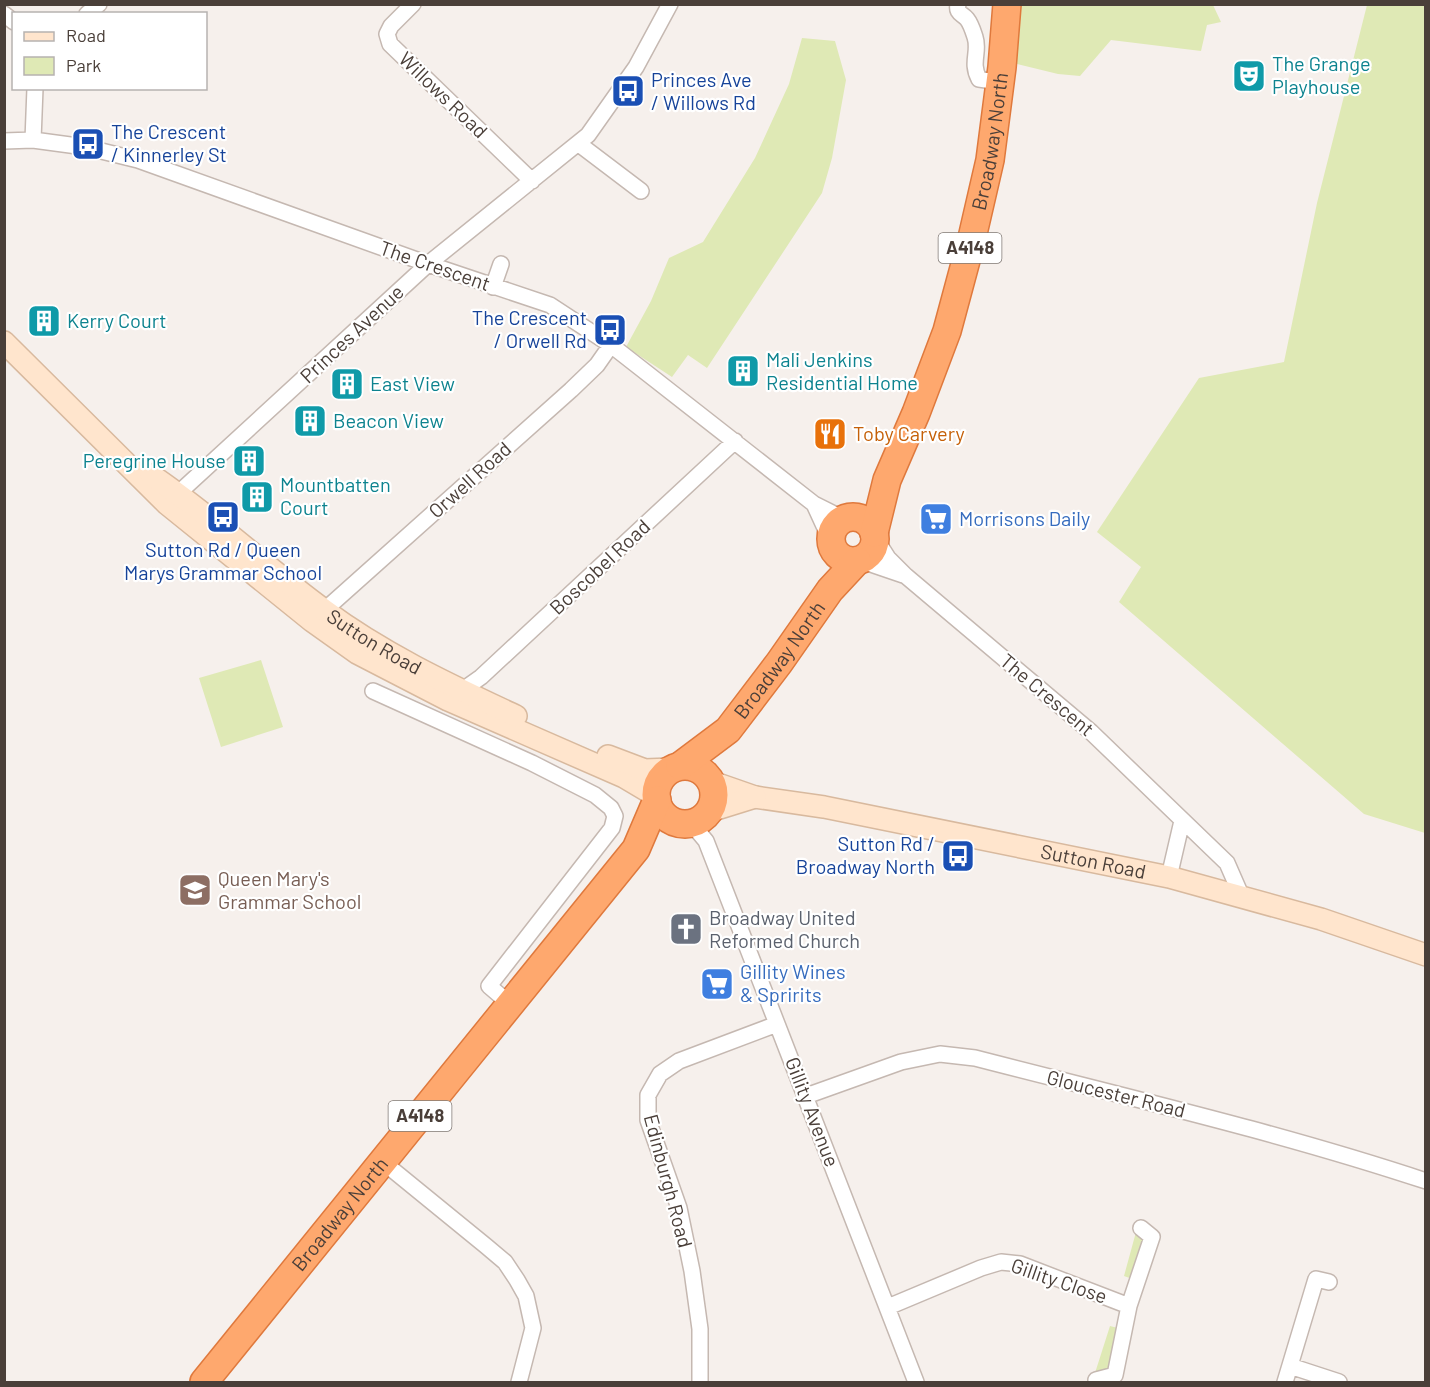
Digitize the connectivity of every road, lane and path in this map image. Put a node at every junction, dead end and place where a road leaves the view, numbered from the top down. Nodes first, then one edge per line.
1 (413, 4) edge
2 (670, 4) edge
3 (958, 4) edge
4 (1007, 4) edge
5 (1000, 82) junction
6 (34, 90) edge
7 (33, 140) junction
8 (4, 141) edge
9 (579, 144) junction
10 (532, 181) junction
11 (641, 192) dead end
12 (428, 264) junction
13 (501, 264) dead end
14 (493, 286) junction
15 (4, 342) edge
16 (611, 345) junction
17 (735, 441) junction
18 (887, 480) junction
19 (172, 499) junction
20 (813, 504) junction
21 (874, 535) junction
22 (845, 542) junction
23 (906, 576) junction
24 (318, 616) junction
25 (373, 691) dead end
26 (455, 696) junction
27 (437, 720) junction
28 (728, 730) junction
29 (675, 768) junction
30 (711, 781) junction
31 (755, 797) junction
32 (656, 798) junction
33 (1182, 821) junction
34 (700, 823) junction
35 (636, 849) junction
36 (1170, 877) junction
37 (1241, 896) junction
38 (1425, 955) edge
39 (510, 1004) junction
40 (777, 1024) junction
41 (806, 1096) junction
42 (383, 1162) junction
43 (1425, 1181) edge
44 (1142, 1228) dead end
45 (1329, 1282) dead end
46 (1129, 1306) junction
47 (888, 1307) junction
48 (1290, 1366) junction
49 (1096, 1380) dead end
50 (204, 1383) edge
51 (519, 1383) edge
52 (700, 1383) edge
53 (916, 1383) edge
54 (1285, 1383) edge
55 (1339, 1383) edge

1 - 10 street, Willows Road
2 - 9 street, Princes Avenue
3 - 5 street
4 - 5 highway, Broadway North / A4148
5 - 18 highway, Broadway North / A4148
6 - 7 street
7 - 8 street, The Crescent
7 - 12 street, The Crescent
9 - 10 street, Princes Avenue
9 - 11 street
10 - 12 street, Princes Avenue
12 - 14 street, The Crescent
12 - 19 street, Princes Avenue
13 - 14 street
14 - 16 street, The Crescent
15 - 19 street, Sutton Road
16 - 17 street, The Crescent
16 - 24 street, Orwell Road
17 - 20 street, The Crescent
17 - 26 street, Boscobel Road
18 - 21 highway, Broadway North / A4148
18 - 22 highway, Broadway North / A4148
19 - 24 street, Sutton Road
20 - 22 street, The Crescent
20 - 22 street, The Crescent
21 - 22 highway, Broadway North
21 - 23 street, The Crescent
22 - 23 street, The Crescent
22 - 28 highway, Broadway North / A4148
23 - 33 street, The Crescent
24 - 26 street, Sutton Road
25 - 27 street
26 - 27 street
26 - 29 street, Sutton Road
26 - 32 street, Sutton Road
27 - 39 street
28 - 29 highway, Broadway North / A4148
28 - 30 highway, Broadway North / A4148
29 - 30 highway
29 - 32 highway, A4148
30 - 31 street, Sutton Road
30 - 34 highway, A4148
31 - 34 street, Sutton Road
31 - 36 street, Sutton Road
32 - 34 highway
32 - 35 highway, Broadway North / A4148
33 - 36 street
33 - 37 street, The Crescent
34 - 35 highway, Broadway North / A4148
34 - 40 street, Gillity Avenue
35 - 39 highway, Broadway North / A4148
36 - 37 street, Sutton Road
37 - 38 street, Sutton Road
39 - 42 highway, Broadway North / A4148
40 - 41 street, Gillity Avenue
40 - 52 street, Edinburgh Road
41 - 43 street, Gloucester Road
41 - 47 street, Gillity Avenue
42 - 50 highway, Broadway North / A4148
42 - 51 street
44 - 46 street
45 - 48 street
46 - 47 street, Gillity Close
46 - 49 street
47 - 53 street, Gillity Avenue
48 - 54 street
48 - 55 street

